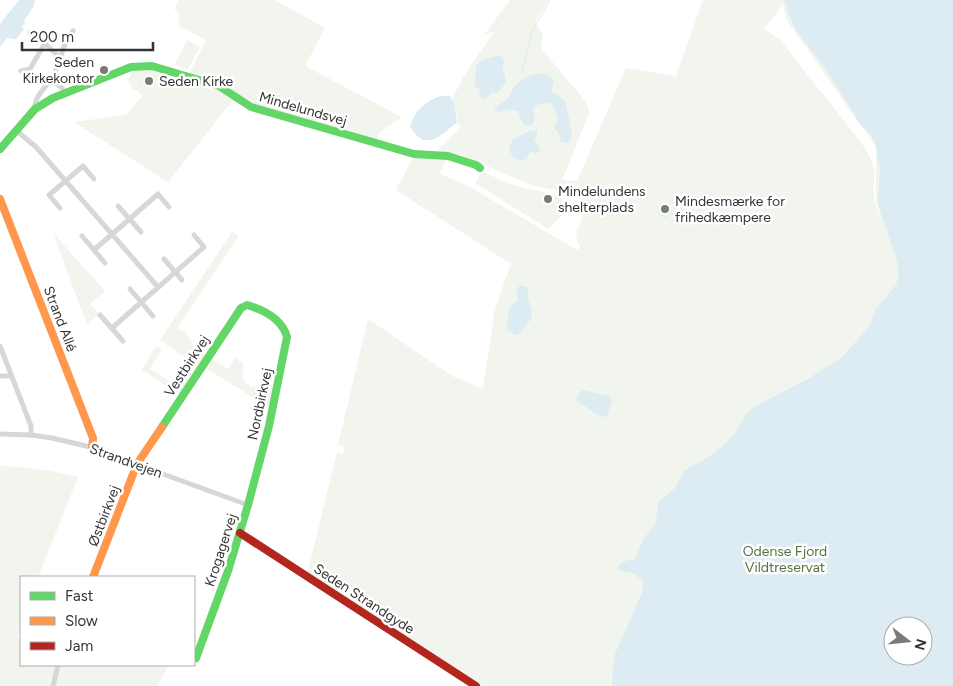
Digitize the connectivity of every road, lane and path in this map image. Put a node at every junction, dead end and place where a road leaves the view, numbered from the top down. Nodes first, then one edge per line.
1 (73, 30) dead end
2 (30, 33) dead end
3 (45, 43) junction
4 (59, 57) junction
5 (21, 71) dead end
6 (51, 78) junction
7 (65, 93) junction
8 (36, 109) junction
9 (17, 131) junction
10 (0, 149) edge
11 (480, 168) dead end
12 (94, 179) dead end
13 (65, 180) junction
14 (0, 199) edge
15 (118, 206) dead end
16 (170, 207) dead end
17 (60, 208) dead end
18 (129, 219) junction
19 (141, 232) dead end
20 (112, 234) junction
21 (194, 235) dead end
22 (82, 236) dead end
23 (94, 250) junction
24 (164, 259) dead end
25 (105, 263) dead end
26 (175, 272) junction
27 (182, 280) dead end
28 (158, 287) junction
29 (130, 289) dead end
30 (141, 302) junction
31 (100, 315) dead end
32 (268, 315) joint
33 (152, 316) dead end
34 (112, 328) junction
35 (123, 341) dead end
36 (0, 346) edge
37 (0, 376) edge
38 (12, 376) junction
39 (0, 434) edge
40 (31, 435) junction
41 (92, 448) junction
42 (137, 464) junction
43 (248, 505) junction
44 (240, 533) junction
45 (93, 576) edge
46 (196, 658) dead end
47 (58, 666) edge
48 (53, 686) edge
49 (476, 686) edge

1 - 4 street
2 - 3 street
3 - 4 street
3 - 5 street
4 - 6 street
6 - 7 street
6 - 8 street
7 - 8 street, Mindelundsvej
7 - 11 street, Mindelundsvej
8 - 9 street, Mindelundsvej
9 - 10 street, Mindelundsvej
9 - 13 street
12 - 13 street
13 - 17 street
13 - 20 street
14 - 41 street, Strand Allé
15 - 18 street
16 - 18 street
18 - 19 street
18 - 20 street
20 - 23 street
20 - 28 street
21 - 26 street
22 - 23 street
23 - 25 street
24 - 26 street
26 - 27 street
26 - 28 street
28 - 30 street
29 - 30 street
30 - 33 street
30 - 34 street
31 - 34 street
32 - 42 street, Vestbirkvej
32 - 43 street, Nordbirkvej
34 - 35 street
36 - 38 street
37 - 38 street
38 - 40 street
39 - 40 street, Strandvejen
40 - 41 street, Strandvejen
41 - 42 street, Strandvejen
42 - 43 street, Strandvejen
42 - 45 street, Østbirkvej
43 - 44 street, Krogagervej
44 - 46 street, Krogagervej
44 - 49 street, Seden Strandgyde
47 - 48 street

